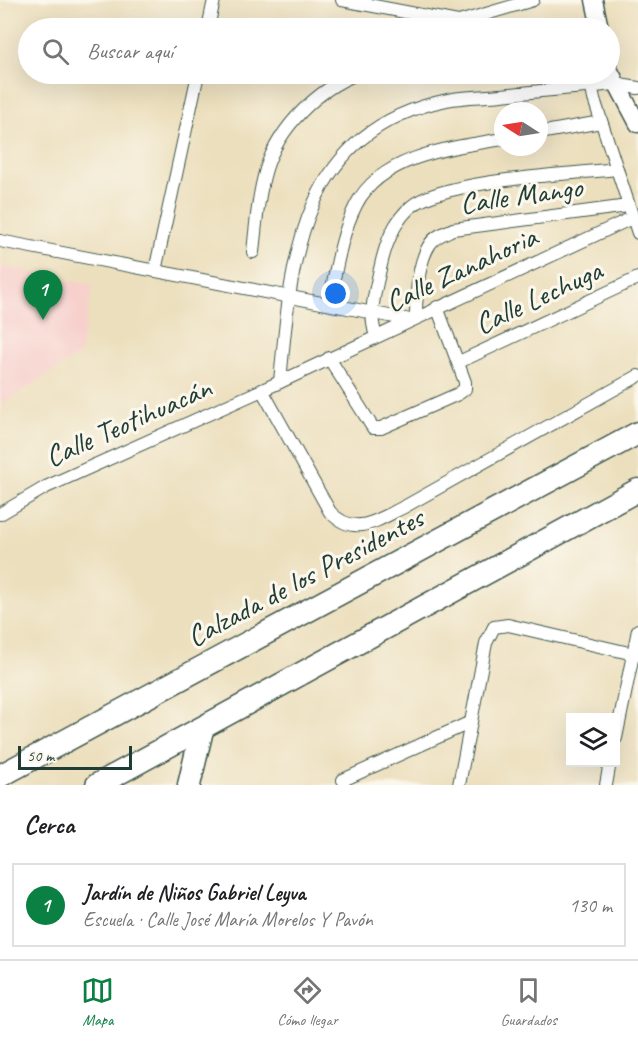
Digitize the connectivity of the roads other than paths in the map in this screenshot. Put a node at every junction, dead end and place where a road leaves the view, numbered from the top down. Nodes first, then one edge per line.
1 (214, 0) edge
2 (342, 0) edge
3 (533, 0) edge
4 (594, 0) edge
5 (210, 18) edge
6 (438, 18) edge
7 (472, 18) edge
8 (598, 18) edge
9 (620, 80) edge
10 (196, 84) edge
11 (335, 84) edge
12 (561, 84) edge
13 (591, 84) edge
14 (616, 84) edge
15 (638, 88) edge
16 (601, 122) junction
17 (638, 124) edge
18 (548, 131) edge
19 (494, 141) edge
20 (617, 169) junction
21 (628, 206) junction
22 (632, 218) junction
23 (638, 233) edge
24 (0, 241) edge
25 (253, 252) dead end
26 (155, 271) junction
27 (638, 278) edge
28 (288, 296) junction
29 (329, 303) junction
30 (437, 307) junction
31 (371, 311) junction
32 (413, 319) junction
33 (376, 336) junction
34 (329, 358) junction
35 (459, 362) junction
36 (638, 376) edge
37 (280, 382) junction
38 (262, 390) junction
39 (638, 433) edge
40 (638, 490) edge
41 (0, 514) edge
42 (638, 630) edge
43 (636, 654) edge
44 (620, 718) edge
45 (471, 722) junction
46 (202, 730) junction
47 (609, 767) edge
48 (0, 776) edge
49 (343, 780) dead end
50 (97, 785) edge
51 (189, 785) edge
52 (459, 785) edge
53 (606, 785) edge

1 - 5 street
2 - 6 street
3 - 7 street
4 - 8 main road
9 - 15 street
10 - 26 street
11 - 25 street
12 - 28 street
13 - 16 street
14 - 17 main road
16 - 18 street
16 - 20 street
19 - 29 street
20 - 21 street
20 - 31 street
21 - 22 street
21 - 32 street, Calle Mango
22 - 23 street
22 - 30 street, Calle Zanahoria
24 - 26 street
26 - 28 street
27 - 35 street, Calle Lechuga
28 - 29 street
28 - 37 street
29 - 31 street
30 - 32 street, Calle Zanahoria
30 - 35 street
31 - 32 street
31 - 33 street
32 - 33 street, Calle Zanahoria
33 - 34 street, Calle Zanahoria
34 - 35 street
34 - 37 street, Calle Zanahoria
36 - 38 street
37 - 38 street, Calle Teotihuacán
38 - 41 street, Calle Teotihuacán
39 - 48 highway, Calzada de los Presidentes
40 - 46 highway
42 - 43 street
43 - 44 street
43 - 45 street
45 - 49 street
45 - 52 street
46 - 50 highway
46 - 51 highway
47 - 53 street

